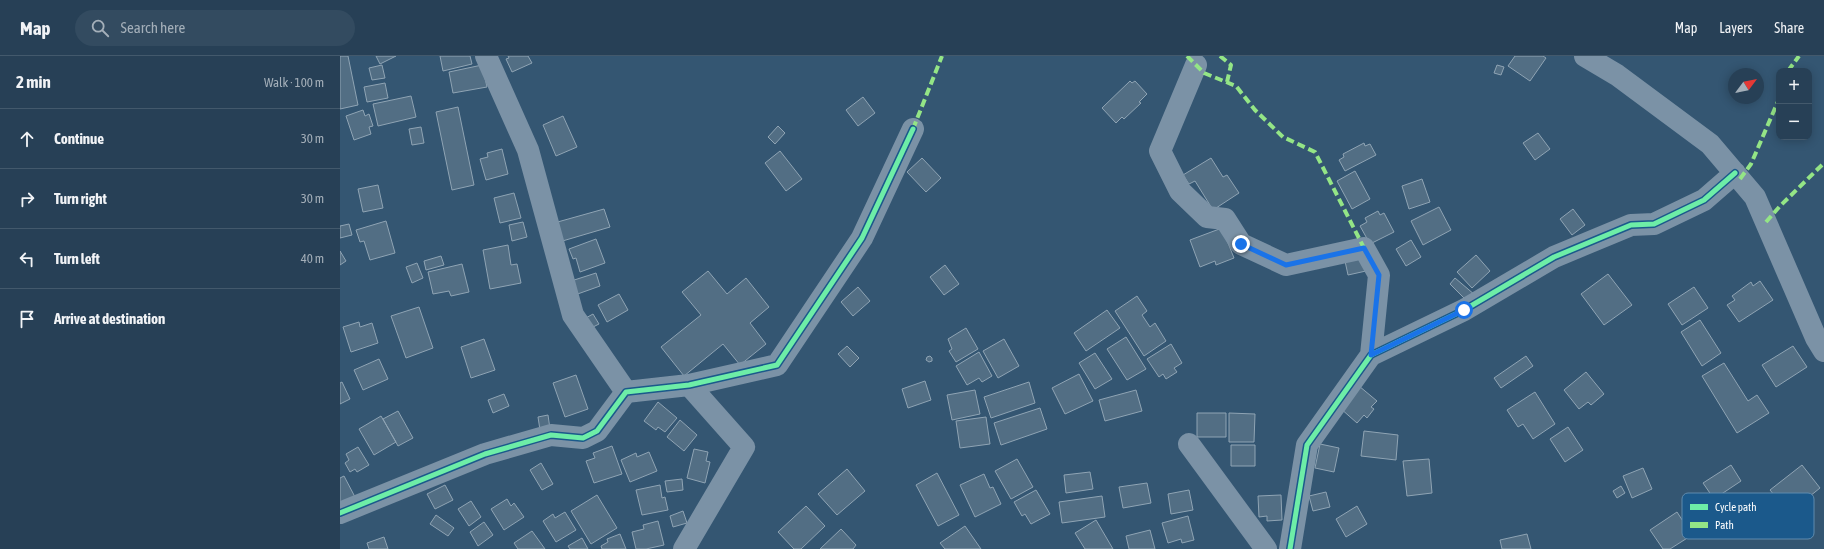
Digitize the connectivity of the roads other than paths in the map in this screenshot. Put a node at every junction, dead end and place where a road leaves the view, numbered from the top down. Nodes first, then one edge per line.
1 (486, 56) edge
2 (1584, 56) edge
3 (1196, 65) dead end
4 (913, 129) dead end
5 (1735, 173) junction
6 (1824, 351) edge
7 (1371, 355) junction
8 (689, 386) junction
9 (626, 392) junction
10 (1189, 444) dead end
11 (340, 513) edge
12 (684, 549) edge
13 (1266, 549) edge
14 (1290, 549) edge

1 - 9 street
2 - 5 street
3 - 7 street
4 - 8 street
5 - 6 street
5 - 7 street
7 - 14 street
8 - 9 street
8 - 12 street
9 - 11 street
10 - 13 street

